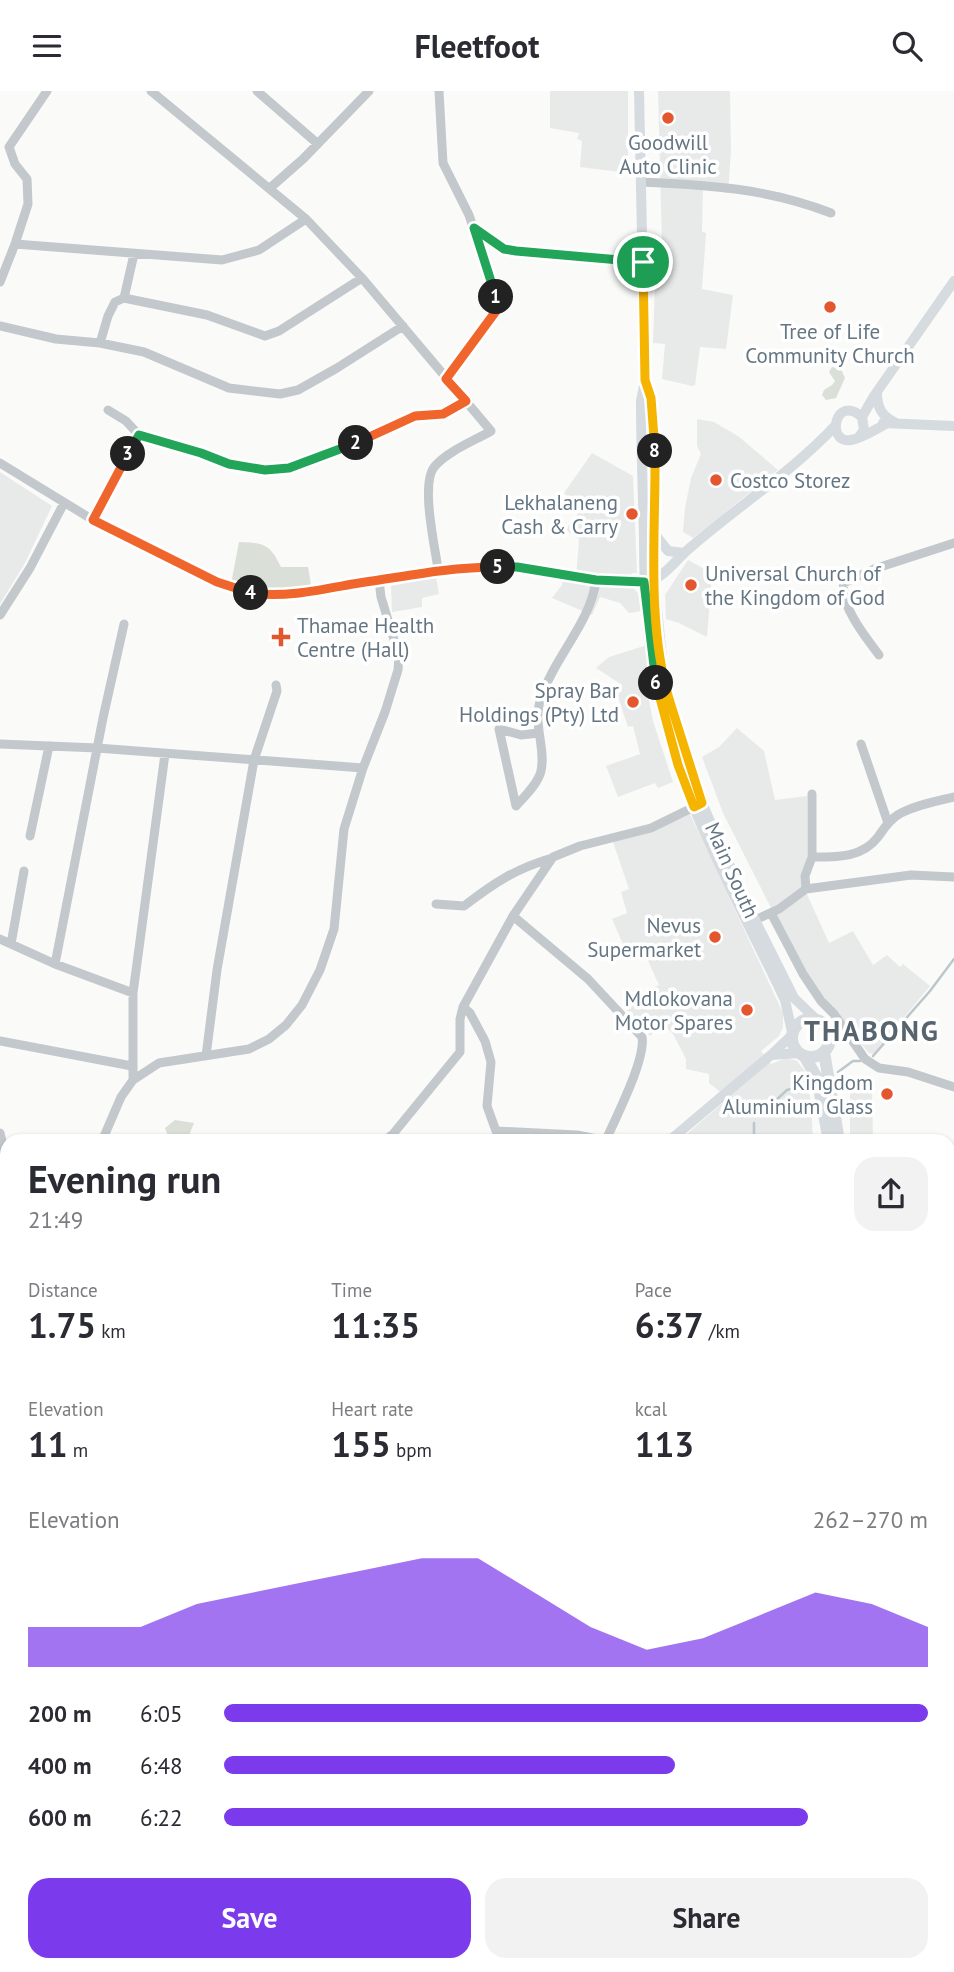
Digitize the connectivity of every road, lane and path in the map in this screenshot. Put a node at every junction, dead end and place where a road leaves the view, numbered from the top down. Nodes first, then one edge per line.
1 (47, 91) edge
2 (151, 91) edge
3 (257, 91) edge
4 (369, 91) edge
5 (439, 91) edge
6 (639, 91) edge
7 (318, 143) junction
8 (641, 182) junction
9 (270, 188) junction
10 (831, 213) dead end
11 (306, 219) junction
12 (474, 228) junction
13 (16, 244) junction
14 (134, 254) junction
15 (643, 262) junction
16 (362, 278) junction
17 (954, 281) edge
18 (0, 282) edge
19 (124, 298) junction
20 (0, 326) edge
21 (403, 326) junction
22 (100, 343) junction
23 (446, 379) junction
24 (645, 380) junction
25 (876, 393) junction
26 (466, 401) junction
27 (108, 410) dead end
28 (849, 410) junction
29 (863, 419) junction
30 (893, 424) junction
31 (835, 426) junction
32 (954, 426) edge
33 (139, 435) junction
34 (859, 437) junction
35 (846, 439) junction
36 (814, 448) junction
37 (0, 463) edge
38 (64, 503) junction
39 (93, 520) junction
40 (654, 533) junction
41 (954, 543) edge
42 (684, 553) junction
43 (438, 569) junction
44 (379, 580) junction
45 (596, 580) junction
46 (649, 581) junction
47 (0, 615) edge
48 (124, 624) dead end
49 (879, 655) dead end
50 (276, 685) dead end
51 (539, 733) junction
52 (0, 744) edge
53 (861, 744) dead end
54 (49, 746) junction
55 (97, 748) junction
56 (165, 754) junction
57 (254, 760) junction
58 (363, 768) junction
59 (813, 794) dead end
60 (954, 797) edge
61 (698, 805) junction
62 (888, 823) junction
63 (30, 836) dead end
64 (553, 857) junction
65 (812, 857) junction
66 (24, 871) dead end
67 (954, 877) edge
68 (806, 889) junction
69 (436, 904) dead end
70 (771, 913) junction
71 (513, 916) junction
72 (755, 919) junction
73 (0, 939) edge
74 (11, 944) junction
75 (793, 954) junction
76 (776, 963) junction
77 (55, 964) junction
78 (133, 993) junction
79 (463, 1007) junction
80 (817, 1020) junction
81 (792, 1033) junction
82 (0, 1041) edge
83 (824, 1052) junction
84 (771, 1055) junction
85 (802, 1055) junction
86 (206, 1056) junction
87 (132, 1066) junction
88 (133, 1080) junction
89 (954, 1087) edge
90 (105, 1134) edge
91 (393, 1134) edge
92 (557, 1134) edge
93 (610, 1134) edge
94 (677, 1134) edge
95 (828, 1134) edge
96 (838, 1134) edge

1 - 13 street
2 - 9 street
3 - 7 street
4 - 7 street
5 - 12 street
6 - 8 main road
7 - 9 street
8 - 10 street
8 - 15 main road
9 - 11 street
11 - 14 street
11 - 16 street
12 - 15 street
12 - 23 street
13 - 14 street
13 - 18 street
14 - 19 street
15 - 24 main road
16 - 19 street
16 - 21 street
17 - 25 main road
19 - 22 street
20 - 22 street
21 - 22 street
21 - 23 street
23 - 26 street
24 - 40 main road, Main South
24 - 46 main road, Main South
25 - 28 main road
25 - 29 main road
25 - 30 main road
26 - 33 street
26 - 43 street
27 - 33 street
28 - 29 main road
28 - 31 main road
29 - 30 main road
29 - 34 main road
30 - 32 main road
30 - 34 main road
31 - 35 main road
31 - 36 main road
33 - 39 street
34 - 35 main road
35 - 36 main road
36 - 42 main road
37 - 38 street
38 - 39 street
38 - 47 street
39 - 44 street
40 - 42 main road
40 - 46 main road, Main South
41 - 49 street
42 - 46 main road
43 - 44 street
43 - 45 street
44 - 58 street
45 - 46 street
45 - 51 street
46 - 61 main road, Main South
48 - 55 street
50 - 57 street
51 - 51 street
52 - 54 street
53 - 62 street
54 - 55 street
54 - 63 street
55 - 56 street
55 - 77 street
56 - 57 street
56 - 78 street
57 - 58 street
57 - 86 street
58 - 86 street
59 - 65 street
60 - 62 street
61 - 64 street
61 - 72 main road, Main South
61 - 81 main road, Main South
62 - 65 street
64 - 69 street
64 - 71 street
65 - 68 street
66 - 74 street
67 - 68 street
68 - 70 street
70 - 72 street
70 - 75 street
71 - 79 street
71 - 93 street
72 - 76 main road, Main South
73 - 74 street
74 - 77 street
75 - 76 street
75 - 89 street
76 - 80 main road, Main South
77 - 78 street
78 - 87 street
79 - 91 street
79 - 92 street
80 - 81 highway
80 - 83 highway, Main South
81 - 84 main road
81 - 85 highway, Main South
82 - 87 street
83 - 85 highway
83 - 96 highway, Main South
84 - 85 main road
84 - 94 main road
85 - 95 highway, Main South
86 - 88 street
87 - 88 street
88 - 90 street

